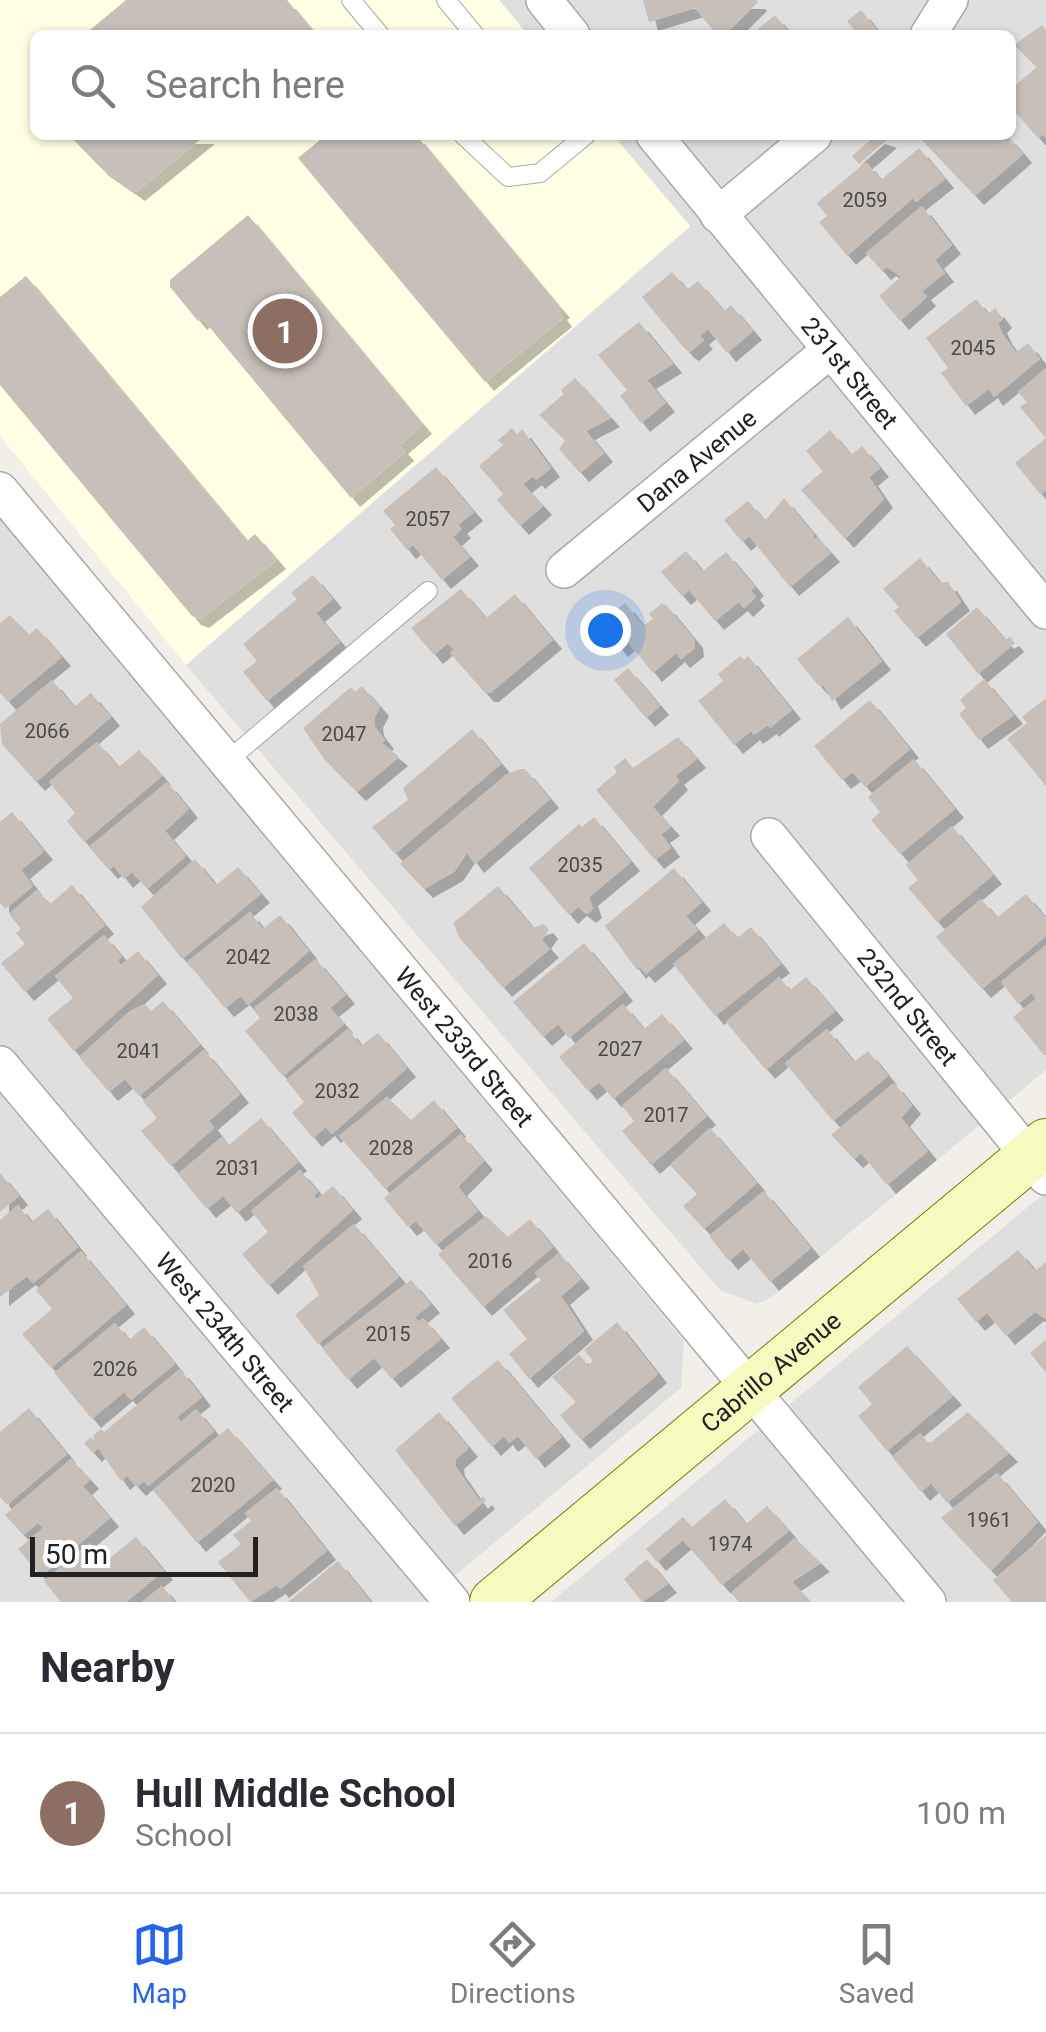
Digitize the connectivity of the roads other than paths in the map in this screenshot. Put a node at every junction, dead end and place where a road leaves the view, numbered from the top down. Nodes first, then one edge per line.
1 (351, 0) edge
2 (446, 0) edge
3 (544, 0) edge
4 (950, 0) edge
5 (376, 30) edge
6 (471, 30) edge
7 (568, 30) edge
8 (931, 30) edge
9 (468, 140) edge
10 (658, 140) edge
11 (808, 140) edge
12 (565, 142) edge
13 (718, 214) junction
14 (829, 351) junction
15 (0, 490) edge
16 (564, 570) dead end
17 (428, 592) dead end
18 (1046, 611) edge
19 (226, 762) junction
20 (769, 836) dead end
21 (0, 1064) edge
22 (1040, 1159) edge
23 (750, 1389) junction
24 (452, 1602) edge
25 (494, 1602) edge
26 (928, 1602) edge

1 - 5 lane
2 - 6 lane
3 - 7 street
4 - 8 street
9 - 12 lane
10 - 13 street, 231st Street
11 - 13 street
13 - 14 street, 231st Street
14 - 16 street, Dana Avenue
14 - 18 street, 231st Street
15 - 19 street, West 233rd Street
17 - 19 lane
19 - 23 street, West 233rd Street
20 - 22 street, 232nd Street
21 - 24 street, West 234th Street
22 - 23 street, Cabrillo Avenue
23 - 25 street, Cabrillo Avenue
23 - 26 street, West 233rd Street

